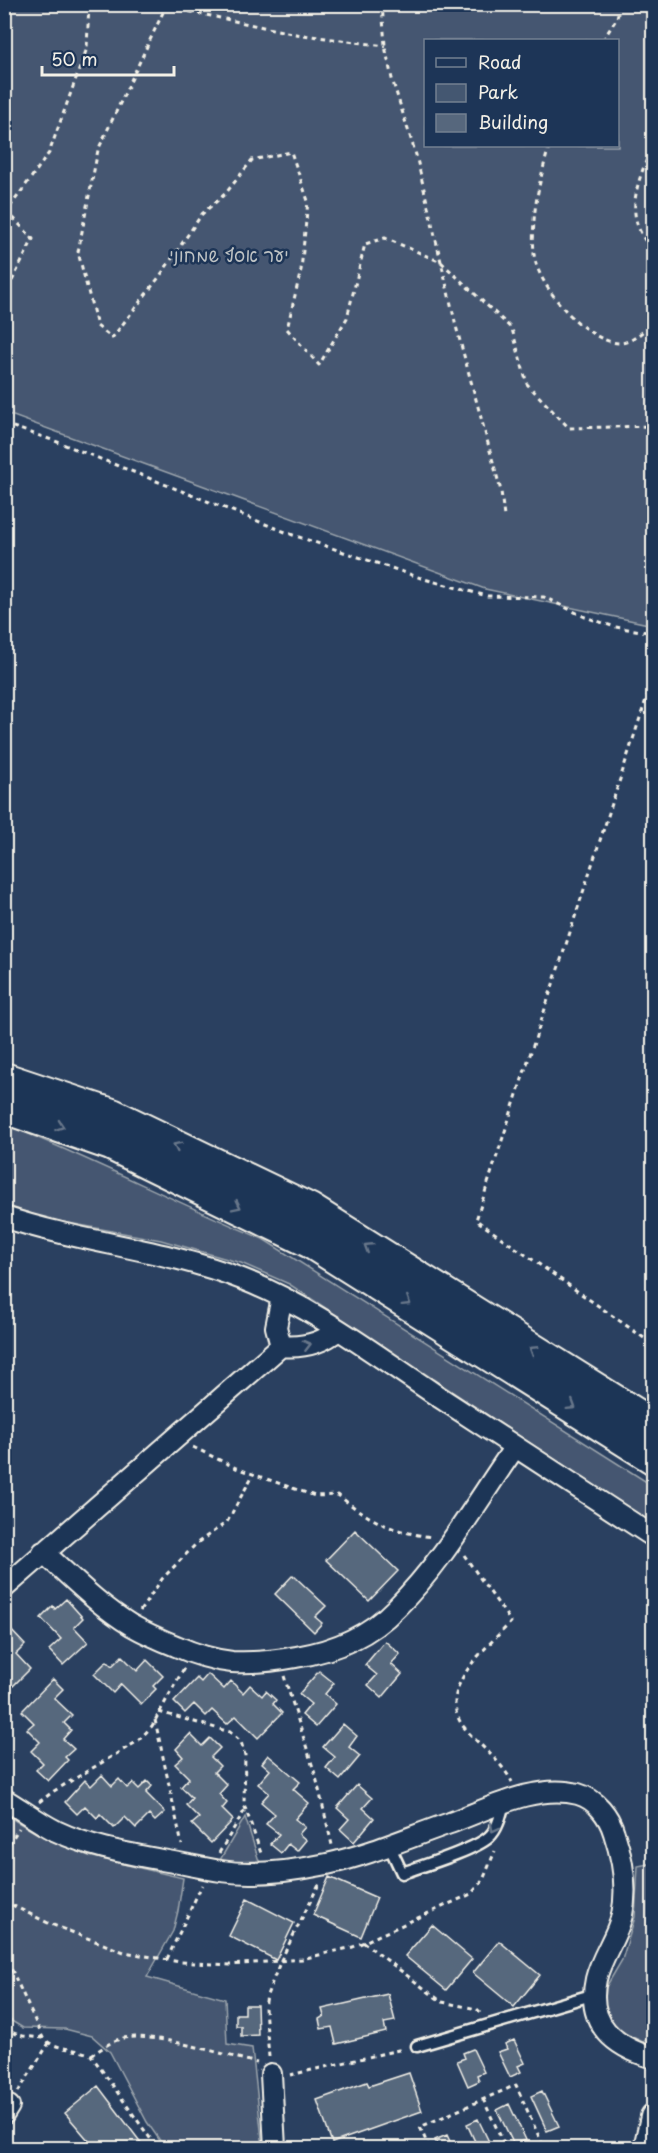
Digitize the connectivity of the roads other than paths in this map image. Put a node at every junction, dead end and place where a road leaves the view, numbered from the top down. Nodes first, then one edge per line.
1 (4, 1078) edge
2 (4, 1107) edge
3 (4, 1217) edge
4 (282, 1297) junction
5 (338, 1330) junction
6 (281, 1346) junction
7 (654, 1426) edge
8 (514, 1447) junction
9 (654, 1458) edge
10 (654, 1537) edge
11 (43, 1552) junction
12 (4, 1588) edge
13 (4, 1799) edge
14 (504, 1803) junction
15 (389, 1845) junction
16 (595, 1994) junction
17 (417, 2046) road end
18 (654, 2058) edge
19 (271, 2073) road end
20 (274, 2148) edge

7 -> 1 main road
2 -> 9 main road
3 - 4 street
4 - 5 street
4 - 6 street
6 -> 5 street
5 - 8 street
6 - 11 street
8 - 10 street
8 - 11 street
11 - 12 street
13 - 15 street
14 - 15 street
14 -> 15 lane
14 - 16 street
16 - 17 lane
16 - 18 street
19 - 20 street

